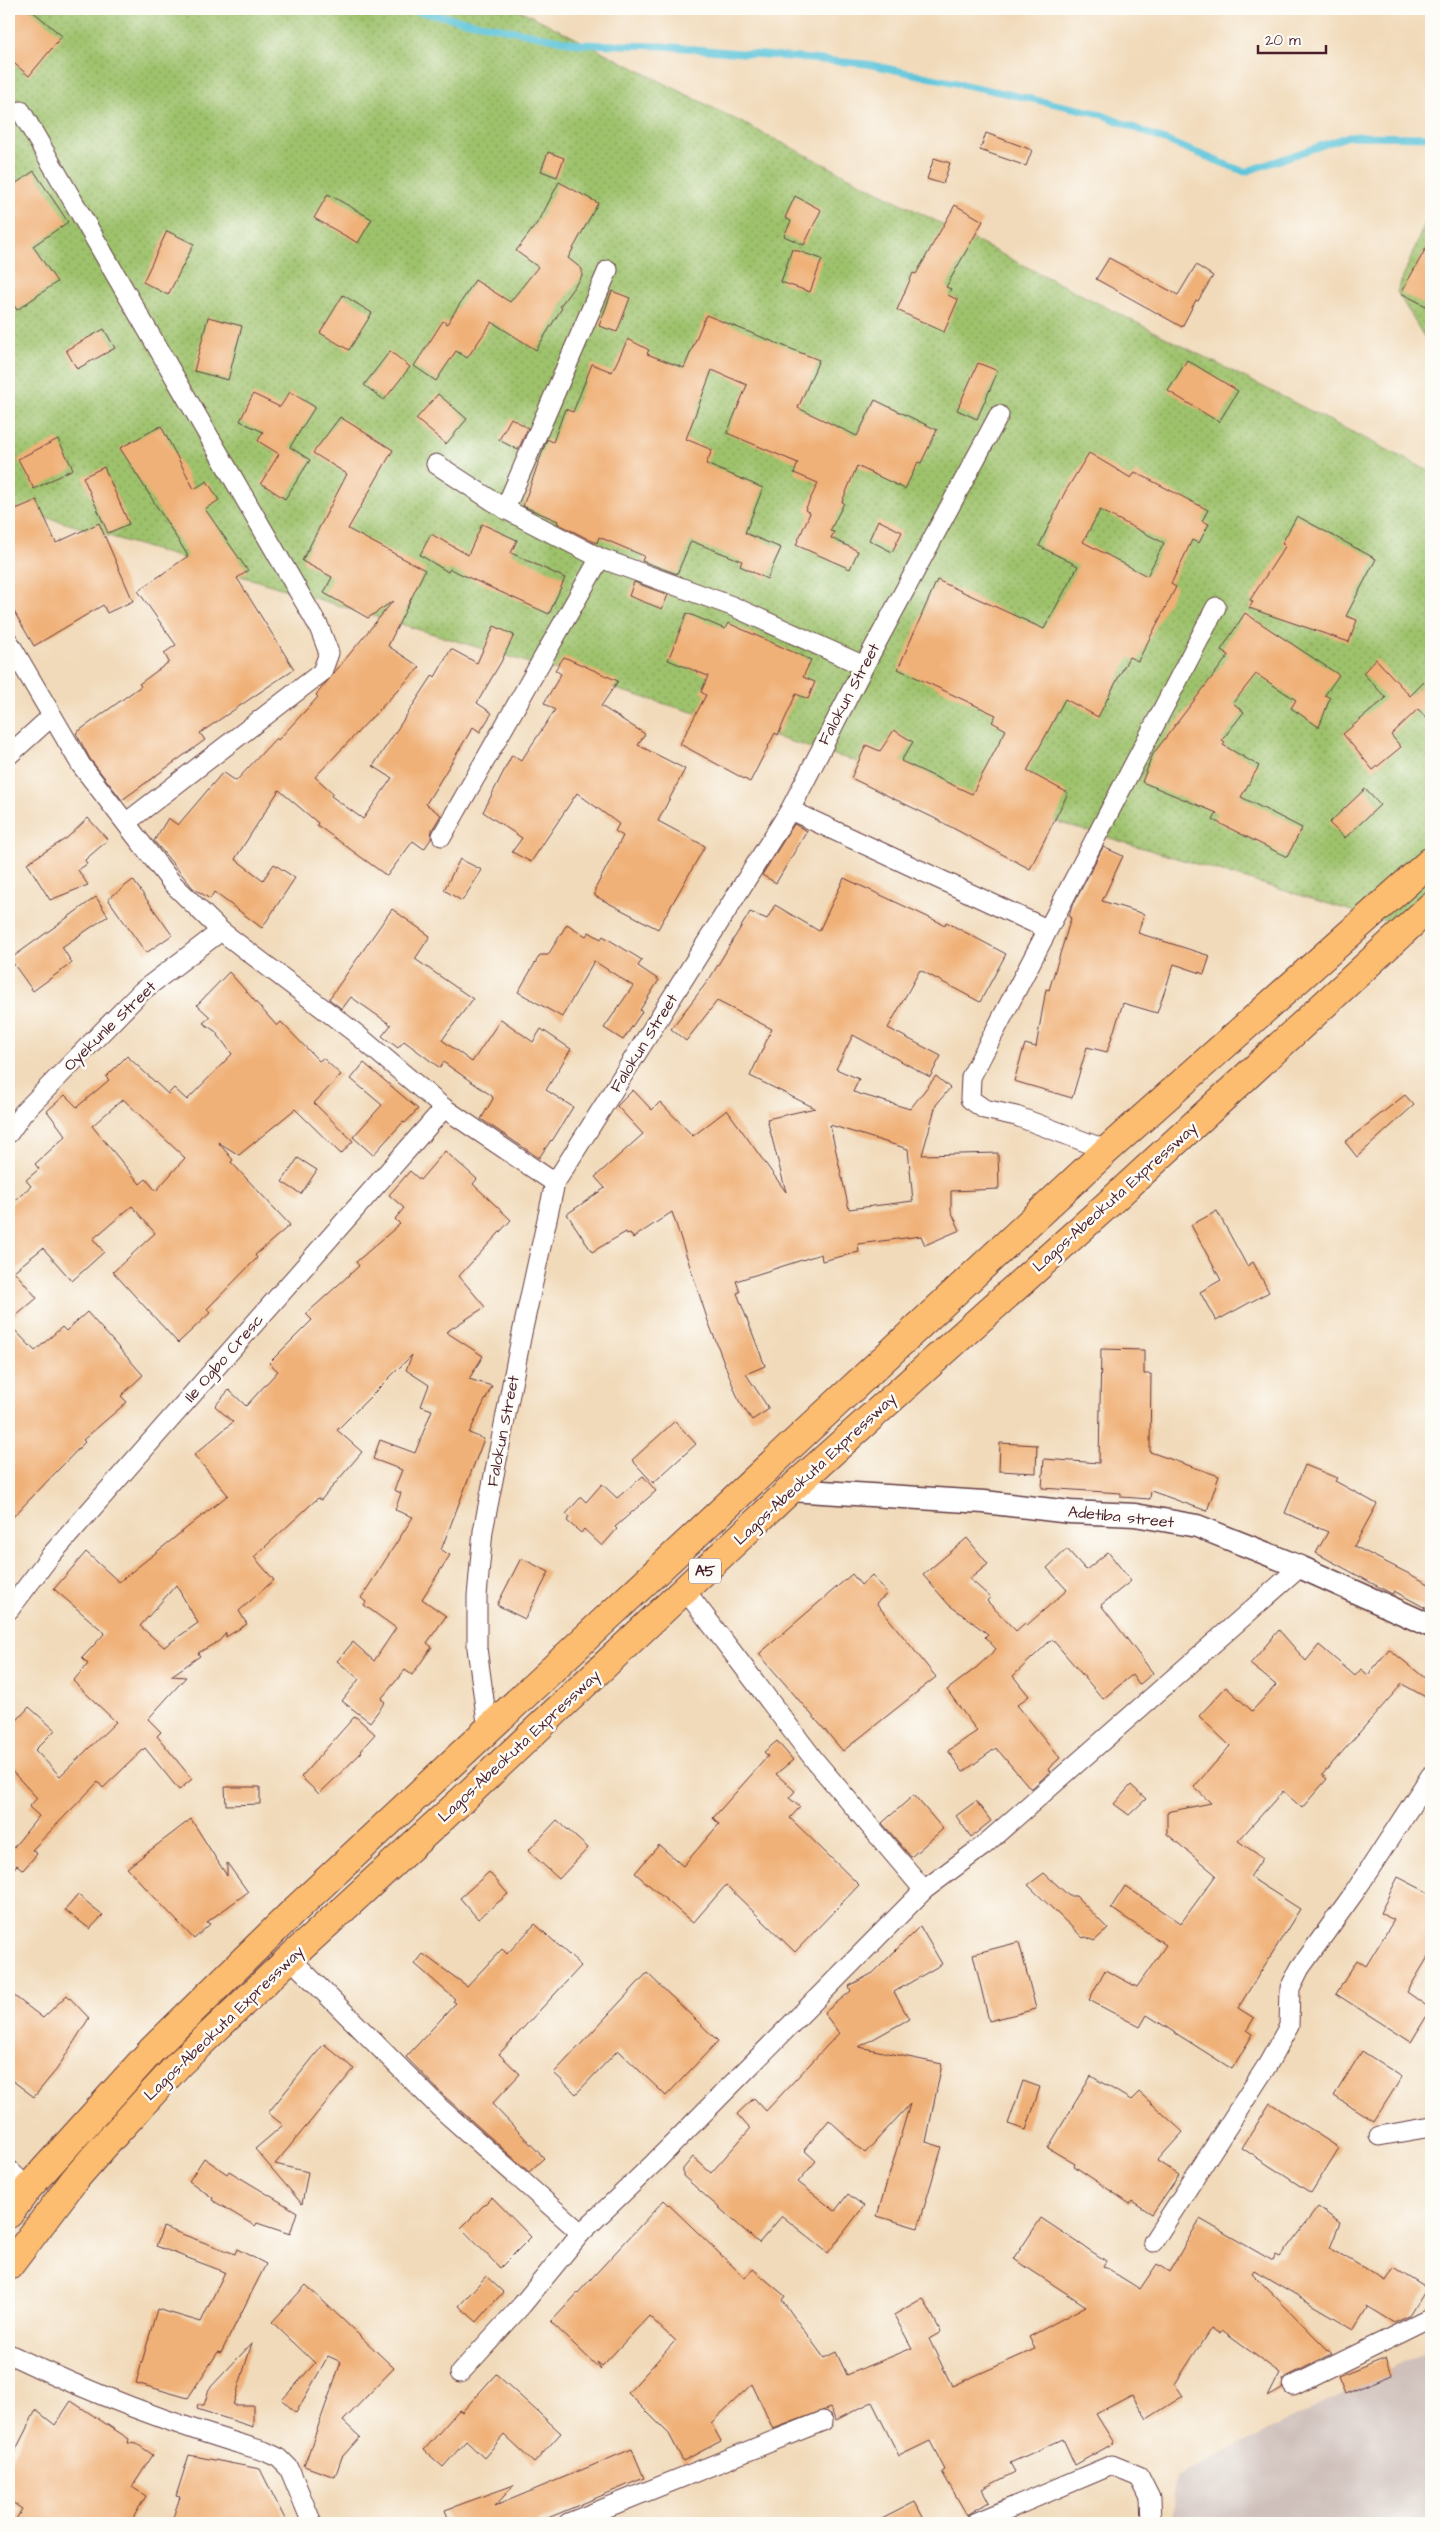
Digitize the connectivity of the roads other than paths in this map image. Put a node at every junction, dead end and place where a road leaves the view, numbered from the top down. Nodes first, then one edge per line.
1 (21, 110) dead end
2 (608, 270) dead end
3 (1000, 415) dead end
4 (436, 464) dead end
5 (505, 509) junction
6 (600, 558) junction
7 (1216, 607) dead end
8 (9, 642) edge
9 (864, 666) junction
10 (52, 716) junction
11 (9, 755) edge
12 (790, 810) junction
13 (127, 822) junction
14 (442, 836) dead end
15 (1431, 861) edge
16 (1431, 906) edge
17 (1048, 929) junction
18 (221, 931) junction
19 (444, 1108) junction
20 (9, 1133) edge
21 (1107, 1150) junction
22 (555, 1183) junction
23 (790, 1490) junction
24 (1300, 1567) junction
25 (685, 1590) junction
26 (9, 1610) edge
27 (1431, 1626) edge
28 (488, 1730) junction
29 (1431, 1776) edge
30 (924, 1890) junction
31 (290, 1958) junction
32 (1431, 2127) edge
33 (1379, 2136) dead end
34 (18, 2179) edge
35 (9, 2214) edge
36 (581, 2233) junction
37 (1153, 2242) dead end
38 (9, 2266) edge
39 (1431, 2318) edge
40 (9, 2354) edge
41 (460, 2373) dead end
42 (1293, 2386) dead end
43 (823, 2421) dead end
44 (312, 2523) edge
45 (568, 2523) edge
46 (975, 2523) edge
47 (1151, 2523) edge

1 - 13 street
2 - 5 street
3 - 9 street, Falokun Street
4 - 5 street
5 - 6 street
6 - 9 street
6 - 14 street
7 - 17 street
8 - 10 street
9 - 12 street, Falokun Street
10 - 11 street
10 - 13 street
12 - 17 street
12 - 22 street, Falokun Street
13 - 18 street
15 - 21 highway, Lagos-Abeokuta Expressway / A5
16 - 23 highway, Lagos-Abeokuta Expressway / A5
17 - 21 street
18 - 19 street
18 - 20 street, Oyekunle Street
19 - 22 street
19 - 26 street, Ile Ogbo Cresc
21 - 28 highway, Lagos-Abeokuta Expressway / A5
22 - 28 street, Falokun Street
23 - 24 street, Adetiba street
23 - 25 highway, Lagos-Abeokuta Expressway / A5
24 - 27 street, Adetiba street
24 - 30 street
25 - 30 street
25 - 31 highway, Lagos-Abeokuta Expressway / A5
28 - 34 highway, Lagos-Abeokuta Expressway / A5
29 - 37 street
30 - 36 street
31 - 36 street
31 - 38 highway, Lagos-Abeokuta Expressway / A5
32 - 33 street
34 - 35 highway, Lagos-Abeokuta Expressway / A5
36 - 41 street
39 - 42 street
40 - 44 street
43 - 45 street
46 - 47 street

